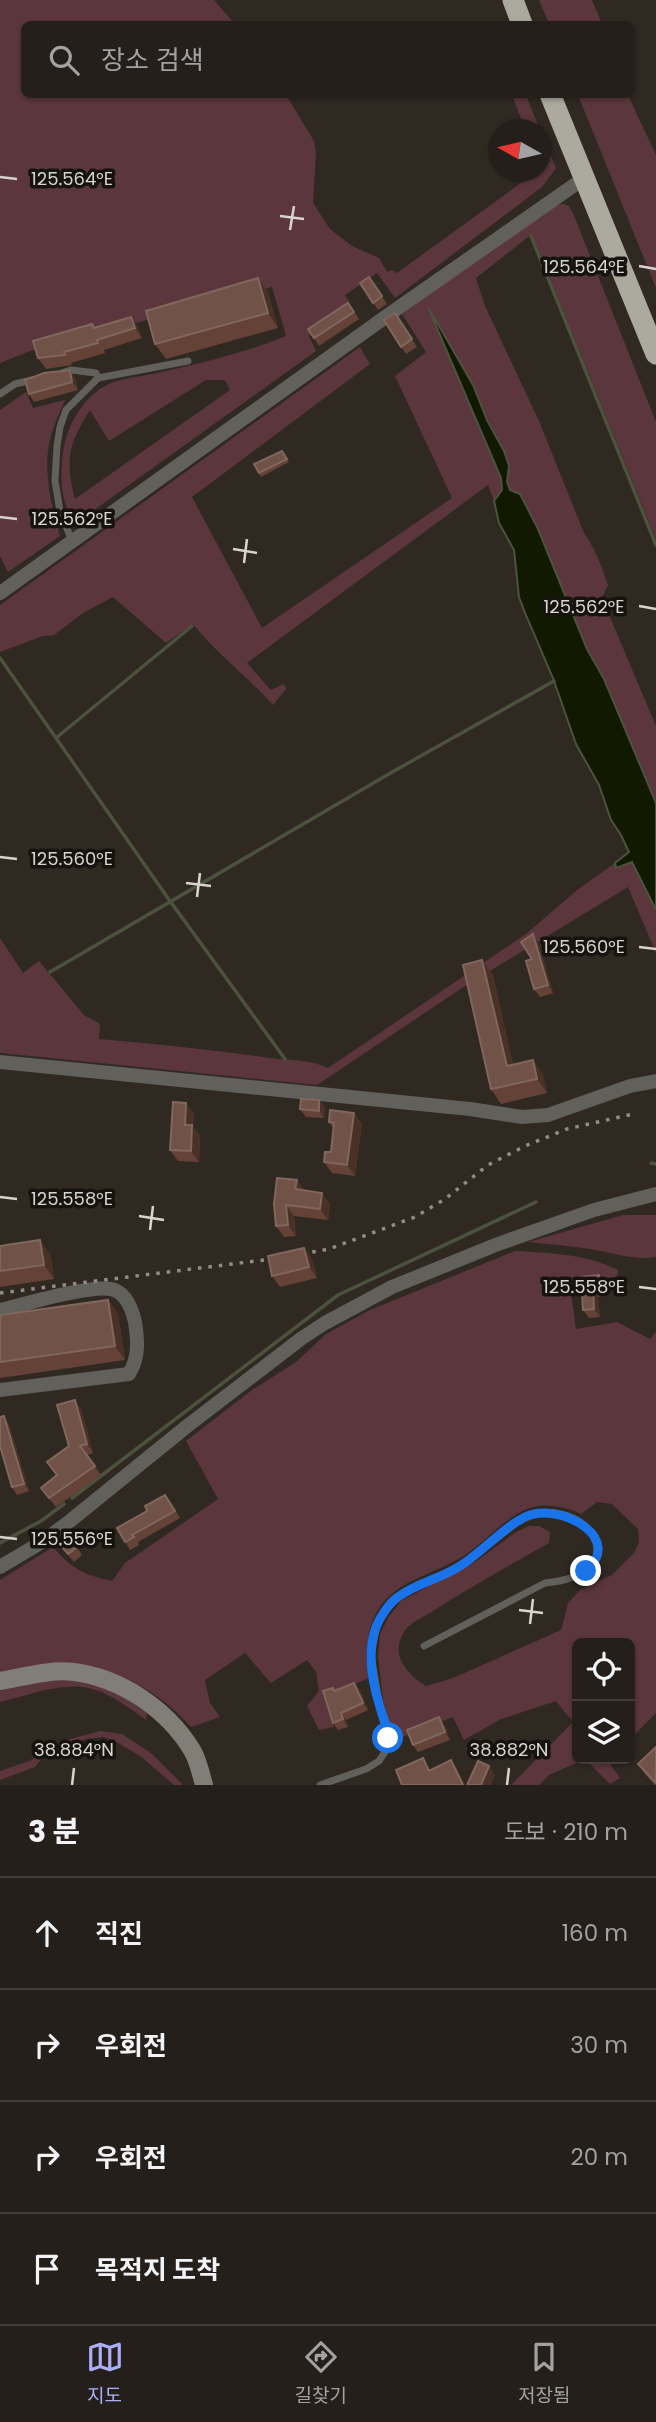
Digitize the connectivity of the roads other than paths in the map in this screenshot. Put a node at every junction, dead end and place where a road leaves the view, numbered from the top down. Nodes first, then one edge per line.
1 (513, 0) edge
2 (521, 21) edge
3 (552, 98) edge
4 (583, 179) junction
5 (656, 354) edge
6 (188, 361) dead end
7 (58, 373) edge
8 (45, 376) edge
9 (98, 378) junction
10 (0, 394) edge
11 (72, 541) junction
12 (0, 593) edge
13 (0, 1062) edge
14 (656, 1081) edge
15 (656, 1194) edge
16 (0, 1310) edge
17 (0, 1390) edge
18 (0, 1567) edge
19 (424, 1646) dead end
20 (0, 1681) edge
21 (204, 1785) edge
22 (320, 1785) edge

1 - 2 highway
3 - 4 highway
4 - 5 highway
4 - 11 street
6 - 9 lane
7 - 9 lane
8 - 10 lane
9 - 11 lane
11 - 12 street
13 - 14 street
15 - 18 street
16 - 17 street
19 - 22 lane
20 - 21 street

